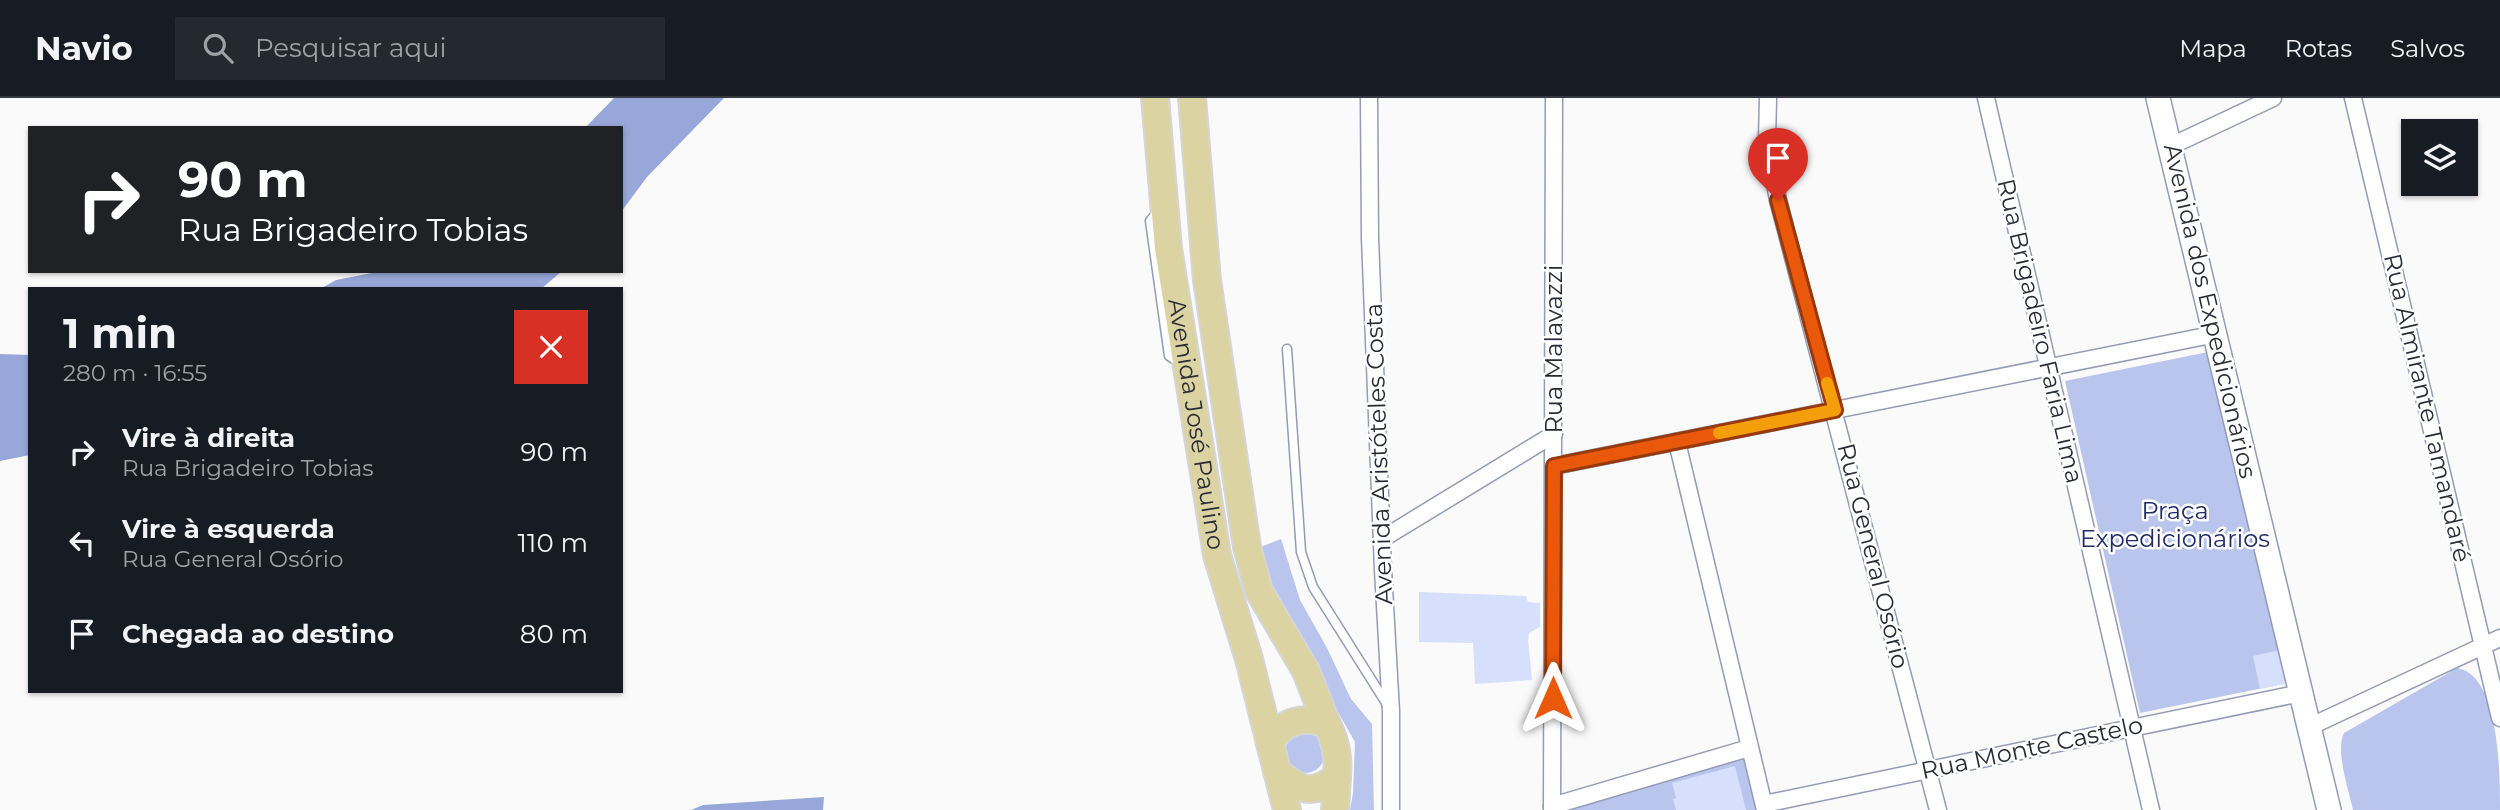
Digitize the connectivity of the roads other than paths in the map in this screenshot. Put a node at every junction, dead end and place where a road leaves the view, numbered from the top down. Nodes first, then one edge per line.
1 (1154, 98) edge
2 (1192, 98) edge
3 (1369, 98) edge
4 (1554, 98) edge
5 (1768, 98) edge
6 (1986, 98) edge
7 (2158, 98) edge
8 (2273, 98) edge
9 (2353, 98) edge
10 (2171, 146) junction
11 (2216, 334) junction
12 (1287, 349) dead end
13 (2048, 368) junction
14 (1835, 410) junction
15 (1554, 434) junction
16 (1676, 442) junction
17 (1554, 466) junction
18 (1382, 539) junction
19 (2500, 638) edge
20 (2483, 646) junction
21 (2301, 693) junction
22 (1391, 711) junction
23 (2500, 718) edge
24 (1326, 722) junction
25 (2309, 727) junction
26 (2132, 728) junction
27 (1270, 743) junction
28 (1749, 748) junction
29 (1928, 770) junction
30 (1277, 772) junction
31 (1337, 776) junction
32 (1309, 790) junction
33 (1765, 807) edge
34 (1284, 808) edge
35 (1552, 808) edge
36 (1335, 810) edge
37 (1391, 810) edge
38 (1938, 810) edge
39 (2151, 810) edge
40 (2329, 810) edge

1 - 27 main road, Avenida José Paulino
2 - 24 main road, Avenida José Paulino
3 - 18 street, Avenida Aristóteles Costa
4 - 15 street, Rua Malavazzi
5 - 14 street, Rua General Osório
6 - 13 street, Rua Brigadeiro Faria Lima
7 - 10 street, Avenida dos Expedicionários
8 - 10 street
9 - 20 street, Rua Almirante Tamandaré
10 - 11 street, Avenida dos Expedicionários
11 - 13 street
11 - 21 street, Avenida dos Expedicionários
12 - 22 lane
13 - 14 street
13 - 26 street, Rua Brigadeiro Faria Lima
14 - 16 street
14 - 29 street, Rua General Osório
15 - 17 street, Rua Malavazzi
15 - 18 street
16 - 17 street
16 - 28 street
17 - 35 street, Rua Malavazzi
18 - 22 street, Avenida Aristóteles Costa
19 - 20 street
20 - 23 street, Rua Almirante Tamandaré
20 - 25 street
21 - 25 street, Avenida dos Expedicionários
21 - 26 street, Rua Monte Castelo
22 - 37 street, Avenida Aristóteles Costa
24 - 27 main road
24 - 31 main road
25 - 40 street, Avenida dos Expedicionários
26 - 29 street, Rua Monte Castelo
26 - 39 street, Rua Brigadeiro Faria Lima
27 - 30 main road
28 - 33 street
28 - 35 street
29 - 33 street, Rua Monte Castelo
29 - 38 street, Rua General Osório
30 - 32 main road
30 - 34 main road
31 - 32 main road
31 - 36 main road
32 - 34 main road

